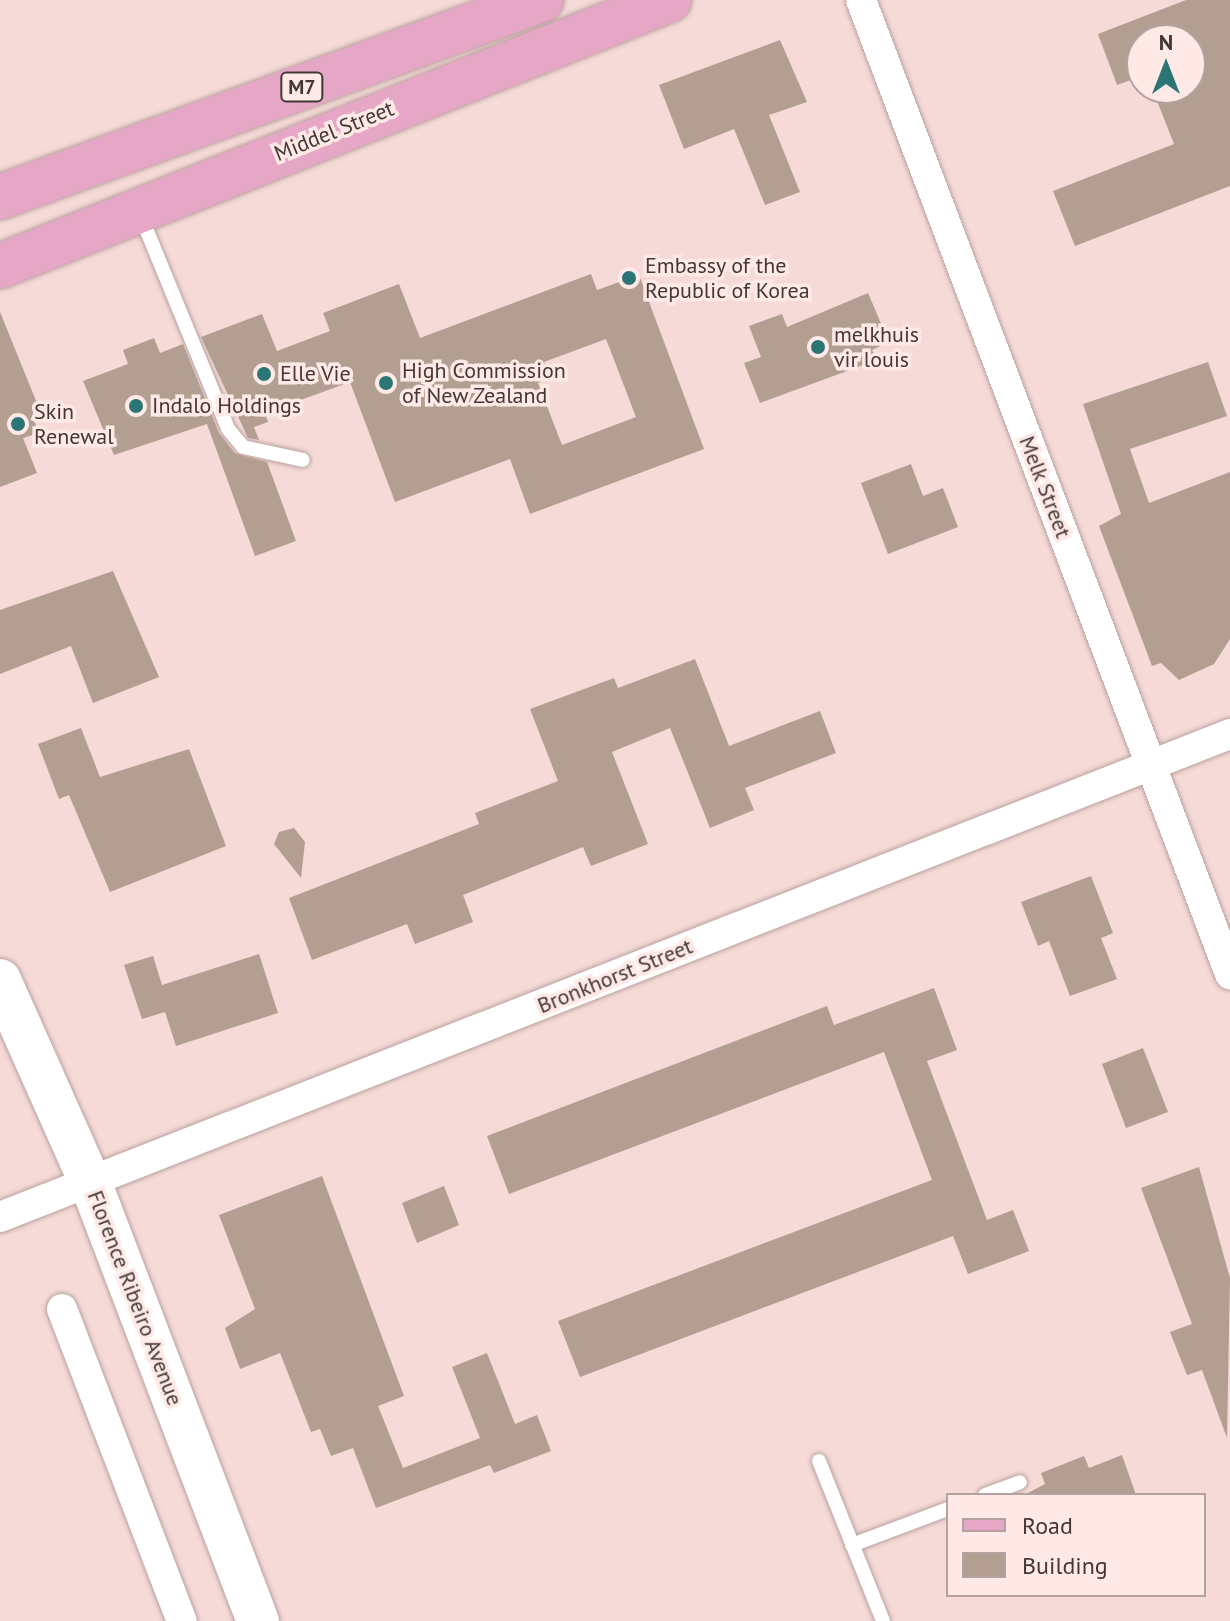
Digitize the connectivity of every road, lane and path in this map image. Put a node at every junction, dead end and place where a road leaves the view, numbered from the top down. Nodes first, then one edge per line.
1 (541, 0) edge
2 (669, 0) edge
3 (861, 0) edge
4 (0, 197) edge
5 (139, 210) junction
6 (0, 266) edge
7 (303, 460) dead end
8 (1230, 734) edge
9 (1151, 763) junction
10 (1230, 974) edge
11 (0, 980) edge
12 (91, 1184) junction
13 (0, 1217) edge
14 (62, 1309) dead end
15 (819, 1461) dead end
16 (1020, 1482) dead end
17 (990, 1493) edge
18 (946, 1510) edge
19 (852, 1545) junction
20 (182, 1621) edge
21 (258, 1621) edge
22 (883, 1621) edge

1 - 4 main road, M7
2 - 5 main road, Middel Street / M7
3 - 9 street, Melk Street
5 - 6 main road, Middel Street / M7
5 - 7 lane
8 - 9 street, Bronkhorst Street
9 - 10 street, Melk Street
9 - 12 street, Bronkhorst Street
11 - 12 main road, Florence Ribeiro Avenue
12 - 13 street, Bronkhorst Street
12 - 21 main road, Florence Ribeiro Avenue
14 - 20 street
15 - 19 lane
16 - 17 lane
18 - 19 lane
19 - 22 lane

